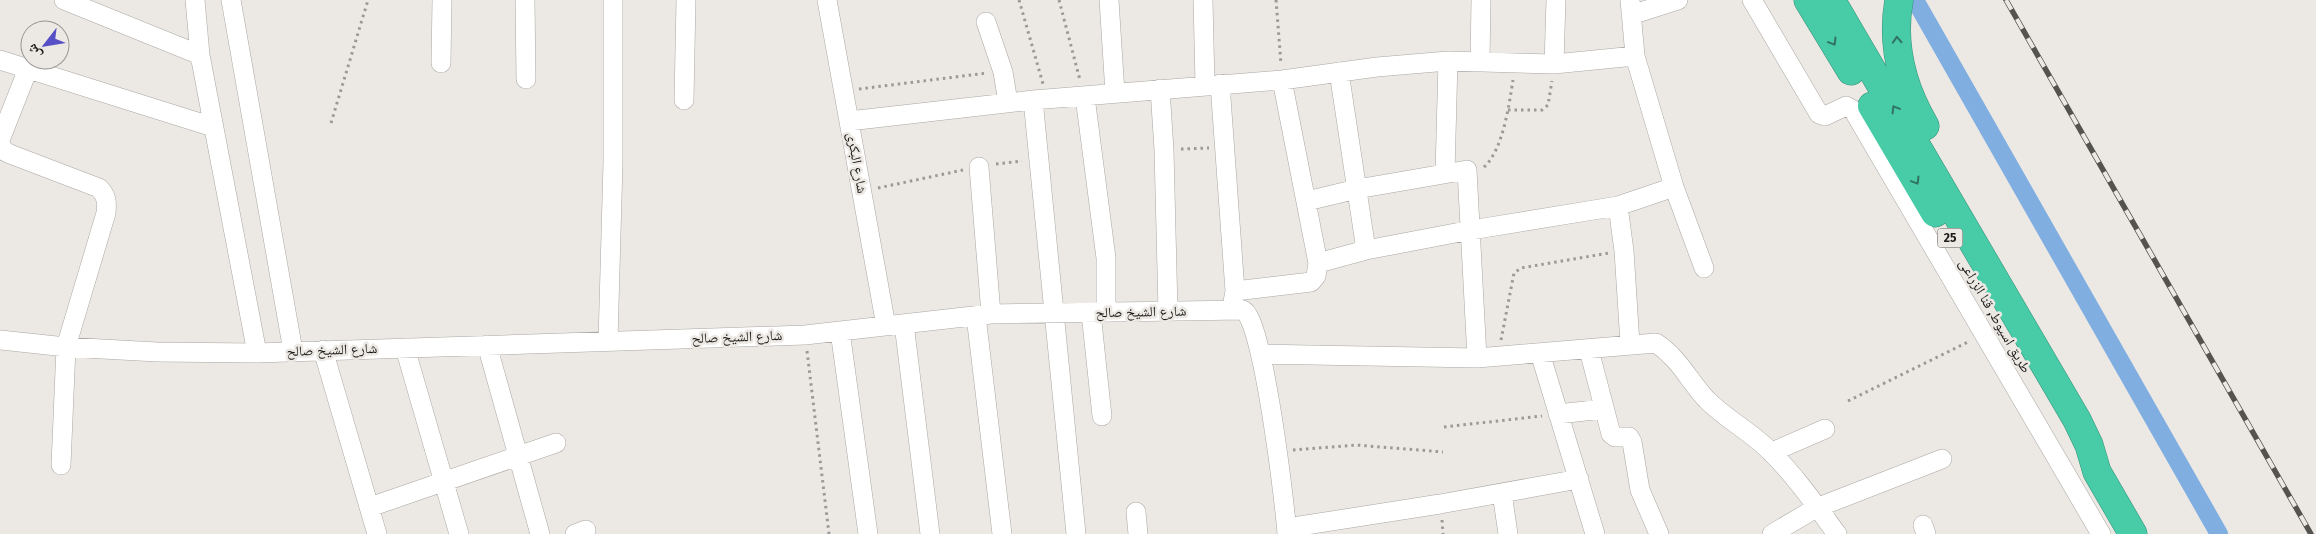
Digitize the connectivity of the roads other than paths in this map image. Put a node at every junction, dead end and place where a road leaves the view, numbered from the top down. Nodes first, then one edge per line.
1 (64, 0) edge
2 (195, 0) edge
3 (231, 0) edge
4 (442, 0) edge
5 (525, 0) edge
6 (613, 0) edge
7 (686, 0) edge
8 (827, 0) edge
9 (1109, 0) edge
10 (1203, 0) edge
11 (1481, 0) edge
12 (1556, 0) edge
13 (1678, 0) edge
14 (1752, 0) edge
15 (1808, 0) edge
16 (1831, 0) edge
17 (1899, 0) edge
18 (1630, 8) edge
19 (986, 22) dead end
20 (200, 55) junction
21 (1635, 56) junction
22 (0, 60) edge
23 (1480, 61) junction
24 (1448, 62) junction
25 (442, 63) dead end
26 (1554, 64) junction
27 (20, 66) edge
28 (28, 70) edge
29 (31, 70) edge
30 (1339, 72) junction
31 (526, 79) dead end
32 (1282, 80) junction
33 (1213, 85) junction
34 (1160, 89) junction
35 (1115, 94) junction
36 (1085, 97) junction
37 (1040, 99) junction
38 (684, 100) dead end
39 (1008, 102) junction
40 (849, 121) junction
41 (213, 127) junction
42 (0, 140) edge
43 (0, 144) edge
44 (979, 167) road end
45 (1446, 173) junction
46 (1674, 187) junction
47 (1357, 189) junction
48 (1306, 200) junction
49 (1618, 206) junction
50 (1470, 230) junction
51 (1366, 250) junction
52 (1318, 263) junction
53 (1704, 268) dead end
54 (1235, 291) junction
55 (1232, 310) junction
56 (1168, 311) junction
57 (1098, 312) junction
58 (1055, 313) junction
59 (983, 315) junction
60 (895, 325) junction
61 (840, 331) junction
62 (0, 340) edge
63 (608, 341) junction
64 (1630, 344) junction
65 (487, 345) junction
66 (66, 347) junction
67 (405, 348) junction
68 (323, 350) junction
69 (1589, 350) junction
70 (293, 351) junction
71 (258, 353) junction
72 (1540, 353) junction
73 (1260, 354) junction
74 (1477, 358) junction
75 (1603, 409) junction
76 (1558, 414) junction
77 (1102, 416) dead end
78 (1825, 429) dead end
79 (556, 443) dead end
80 (1772, 452) junction
81 (518, 456) junction
82 (1942, 459) dead end
83 (61, 465) dead end
84 (2097, 472) junction
85 (1579, 479) junction
86 (443, 482) junction
87 (1502, 493) junction
88 (370, 507) junction
89 (1816, 508) junction
90 (1136, 512) dead end
91 (1287, 531) edge
92 (377, 534) edge
93 (459, 534) edge
94 (540, 534) edge
95 (868, 534) edge
96 (930, 534) edge
97 (1002, 534) edge
98 (1076, 534) edge
99 (1138, 534) edge
100 (1508, 534) edge
101 (1595, 534) edge
102 (1659, 534) edge
103 (1772, 534) edge
104 (1837, 534) edge
105 (2101, 534) edge
106 (2133, 534) edge

1 - 20 street
2 - 20 street
3 - 70 street
4 - 25 street
5 - 31 street
6 - 63 street
7 - 38 street
8 - 40 street, شارع البكرى
9 - 35 street
10 - 33 street
11 - 23 street
12 - 26 street
13 - 18 street
14 - 105 street
15 -> 84 highway, طريق اسيوط, قنا الزراعى / 25
84 -> 16 highway, طريق اسيوط, قنا الزراعى / 25
84 -> 17 highway
18 - 21 street
19 - 39 street
20 - 41 street
21 - 26 street
21 - 46 street
22 - 27 street
23 - 24 street
23 - 26 street
24 - 30 street
24 - 45 street
28 - 42 street
29 - 41 street
30 - 32 street
30 - 47 street
32 - 33 street
32 - 48 street
33 - 34 street
33 - 54 street
34 - 35 street
34 - 56 street
35 - 36 street
36 - 37 street
36 - 57 street
37 - 39 street
37 - 58 street
39 - 40 street
40 - 60 street, شارع البكرى
41 - 71 street
43 - 66 street
44 - 59 street
45 - 47 street
45 - 50 street
46 - 49 street
46 - 53 street
47 - 48 street
47 - 51 street
48 - 52 street
49 - 50 street
49 - 64 street
50 - 51 street
50 - 74 street
51 - 52 street
52 - 54 street
54 - 55 street
55 - 56 street, شارع الشيخ صالح
55 - 73 street
56 - 57 street, شارع الشيخ صالح
57 - 58 street, شارع الشيخ صالح
57 - 77 street
58 - 59 street, شارع الشيخ صالح
58 - 98 street
59 - 60 street, شارع الشيخ صالح
59 - 97 street
60 - 61 street, شارع الشيخ صالح
60 - 96 street, شارع البكرى
61 - 63 street, شارع الشيخ صالح
61 - 95 street
62 - 66 street, شارع الشيخ صالح
63 - 65 street, شارع الشيخ صالح
64 - 69 street
64 - 80 street
65 - 67 street, شارع الشيخ صالح
65 - 81 street
66 - 71 street, شارع الشيخ صالح
66 - 83 street
67 - 68 street, شارع الشيخ صالح
67 - 86 street
68 - 70 street, شارع الشيخ صالح
68 - 88 street
69 - 72 street
69 - 75 street
70 - 71 street, شارع الشيخ صالح
72 - 74 street
72 - 76 street
73 - 74 street
73 - 91 street
75 - 76 street
75 - 102 street
76 - 85 street
78 - 80 street
79 - 81 street
80 - 89 street
81 - 86 street
81 - 94 street
82 - 89 street
84 - 106 highway, طريق اسيوط, قنا الزراعى / 25
85 - 87 street
85 - 101 street
86 - 88 street
86 - 93 street
87 - 91 street
87 - 100 street
88 - 92 street
89 - 103 street
89 - 104 street
90 - 99 street

